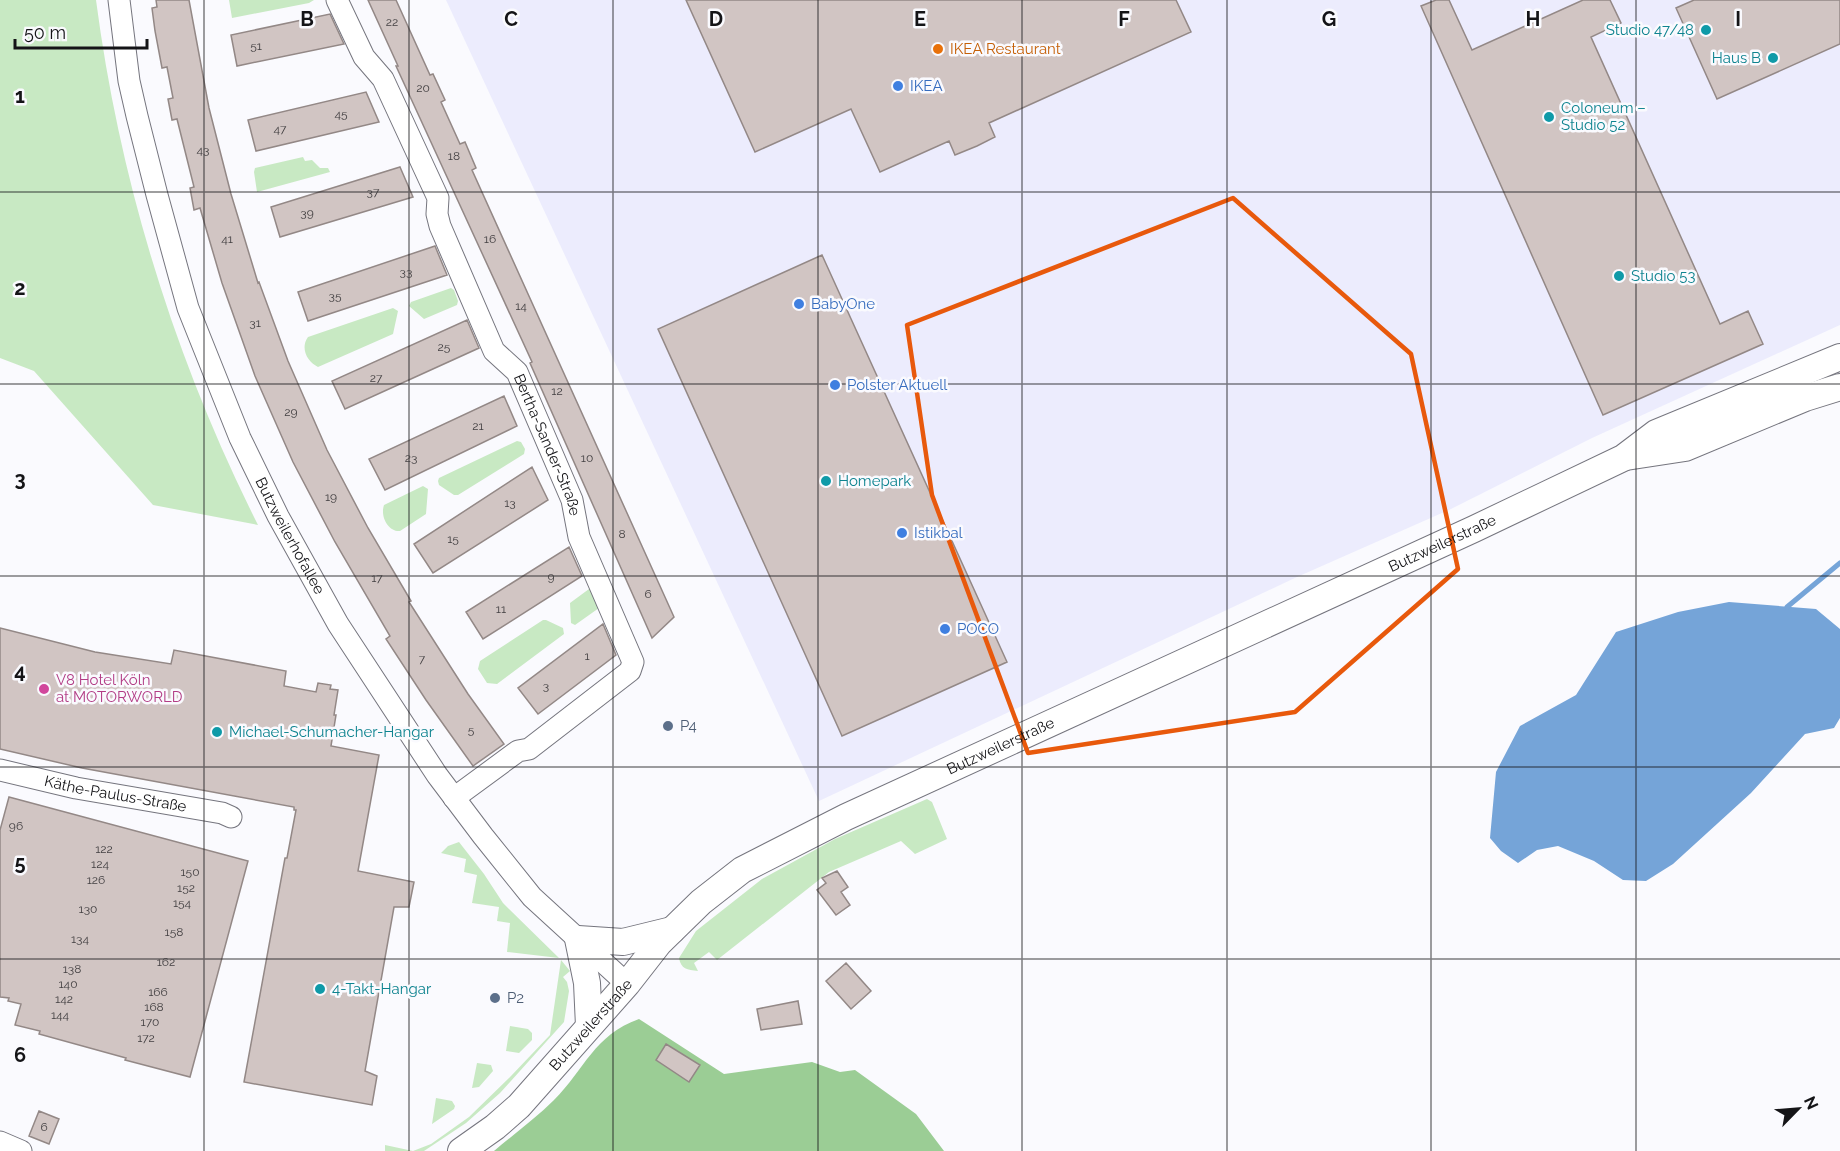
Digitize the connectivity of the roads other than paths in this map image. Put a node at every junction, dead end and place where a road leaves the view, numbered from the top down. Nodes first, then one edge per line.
1 (118, 0) edge
2 (337, 0) edge
3 (1840, 357) edge
4 (1840, 387) edge
5 (1623, 458) junction
6 (0, 770) edge
7 (454, 798) junction
8 (231, 817) dead end
9 (672, 930) junction
10 (578, 939) junction
11 (627, 984) junction
12 (589, 1026) junction
13 (0, 1142) edge
14 (21, 1151) edge
15 (461, 1151) edge

1 - 7 street, Butzweilerhofallee
2 - 7 street, Bertha-Sander-Straße
3 - 5 street, Butzweilerstraße
4 - 5 street, Butzweilerstraße
5 - 9 street, Butzweilerstraße
6 - 8 street, Käthe-Paulus-Straße
7 - 10 street, Butzweilerhofallee
9 - 10 street
9 - 11 street, Butzweilerstraße
10 - 11 street, Butzweilerhofallee
10 - 12 street
11 - 12 street, Butzweilerstraße
12 - 15 street, Butzweilerstraße
13 - 14 street

